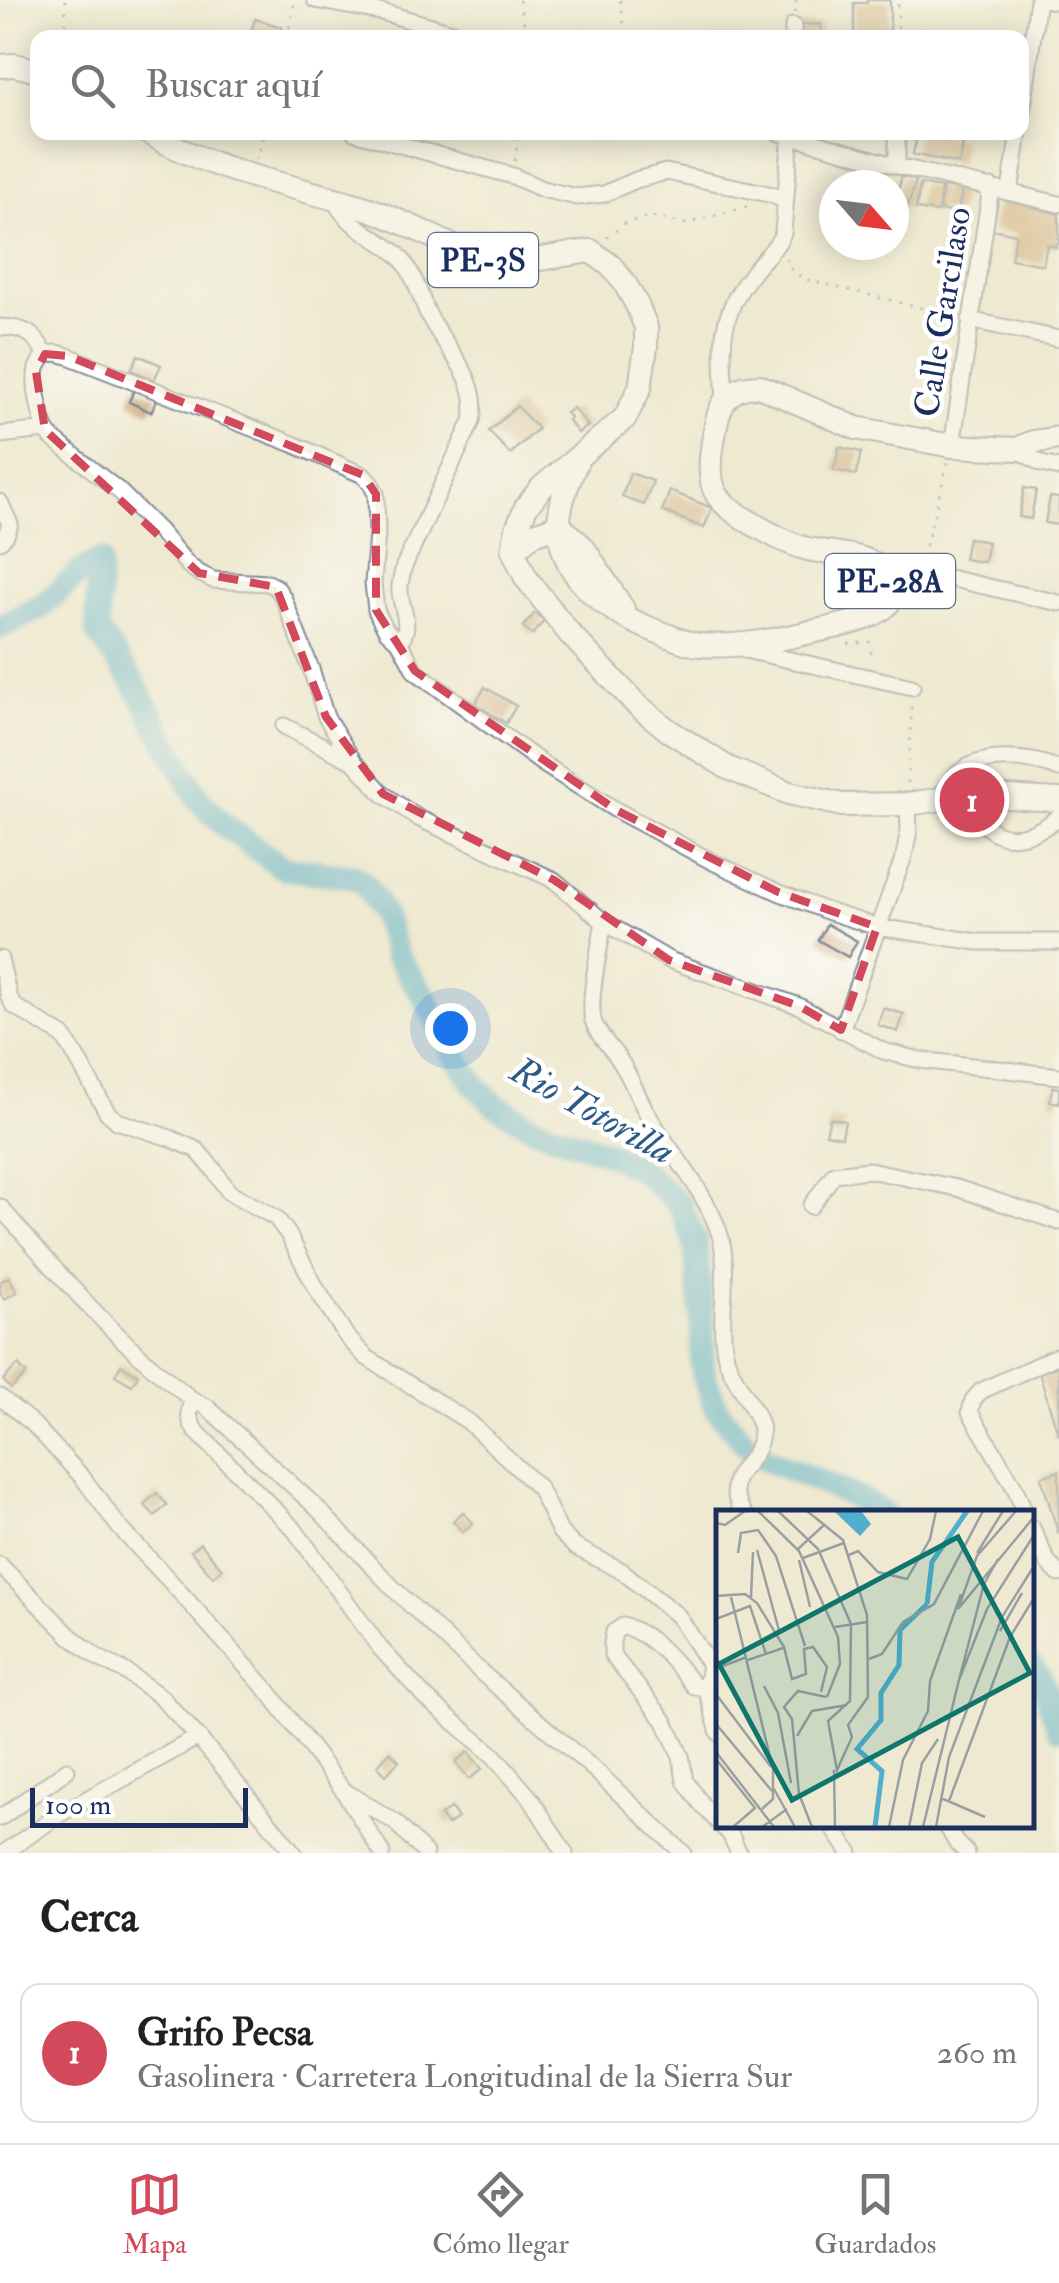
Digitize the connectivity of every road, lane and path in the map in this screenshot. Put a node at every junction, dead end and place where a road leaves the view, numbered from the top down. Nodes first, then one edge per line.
1 (65, 0) edge
2 (295, 0) edge
3 (315, 0) edge
4 (519, 0) edge
5 (620, 0) edge
6 (898, 0) edge
7 (1038, 0) edge
8 (1049, 0) edge
9 (1059, 2) edge
10 (66, 30) edge
11 (289, 30) edge
12 (445, 30) edge
13 (525, 30) edge
14 (625, 30) edge
15 (898, 30) edge
16 (1029, 64) edge
17 (0, 66) edge
18 (30, 70) edge
19 (160, 140) edge
20 (263, 140) edge
21 (383, 140) edge
22 (518, 140) edge
23 (785, 140) edge
24 (807, 140) edge
25 (897, 140) edge
26 (1018, 140) edge
27 (897, 166) junction
28 (513, 176) junction
29 (251, 177) junction
30 (991, 187) junction
31 (1010, 191) junction
32 (779, 198) junction
33 (334, 199) junction
34 (1059, 204) edge
35 (780, 242) junction
36 (591, 252) junction
37 (970, 320) junction
38 (0, 327) edge
39 (1059, 339) edge
40 (46, 354) junction
41 (725, 402) junction
42 (45, 430) junction
43 (0, 436) edge
44 (1059, 438) edge
45 (952, 446) junction
46 (1017, 449) junction
47 (578, 458) junction
48 (1059, 468) edge
49 (0, 502) edge
50 (559, 525) junction
51 (0, 541) edge
52 (513, 550) junction
53 (918, 572) junction
54 (888, 578) junction
55 (1059, 602) edge
56 (870, 642) dead end
57 (400, 643) junction
58 (732, 646) junction
59 (874, 678) junction
60 (912, 687) joint
61 (284, 726) dead end
62 (354, 762) junction
63 (1059, 769) edge
64 (970, 795) junction
65 (937, 800) junction
66 (1059, 800) edge
67 (908, 804) junction
68 (1059, 816) edge
69 (604, 922) junction
70 (877, 927) junction
71 (1059, 942) edge
72 (0, 959) edge
73 (841, 1030) junction
74 (1059, 1076) edge
75 (811, 1206) dead end
76 (0, 1207) edge
77 (1059, 1222) edge
78 (1059, 1355) edge
79 (0, 1397) edge
80 (193, 1400) junction
81 (742, 1510) edge
82 (1024, 1510) edge
83 (1034, 1532) edge
84 (0, 1565) edge
85 (1059, 1574) edge
86 (706, 1688) junction
87 (716, 1723) edge
88 (198, 1737) junction
89 (67, 1770) dead end
90 (343, 1790) junction
91 (0, 1818) edge
92 (716, 1820) edge
93 (724, 1828) edge
94 (833, 1828) edge
95 (947, 1828) edge
96 (4, 1853) edge
97 (294, 1853) edge
98 (382, 1853) edge
99 (425, 1853) edge
100 (565, 1853) edge
101 (683, 1853) edge
102 (739, 1853) edge
103 (850, 1853) edge
104 (968, 1853) edge

1 - 10 path
2 - 11 path
3 - 12 street
4 - 13 path
5 - 14 path
6 - 15 path
7 - 16 street
8 - 9 street
17 - 18 highway
19 - 29 highway, PE-3S
20 - 29 path
21 - 28 street
22 - 28 path
23 - 32 street
24 - 27 street
25 - 27 street
26 - 31 street
27 - 30 street
28 - 32 street
29 - 33 highway, PE-3S
30 - 31 street
30 - 37 street, Calle Garcilaso
31 - 34 street
32 - 35 street
32 - 36 path
33 - 36 highway, PE-3S
33 - 57 street
35 - 37 path
35 - 41 street
36 - 47 highway
37 - 39 street
37 - 45 street, Calle Garcilaso
38 - 40 street
40 - 42 street
40 - 57 street
41 - 45 highway
41 - 54 highway, PE-28A
42 - 43 street
42 - 62 street
44 - 46 highway
45 - 46 highway
45 - 53 path
46 - 48 street
47 - 50 highway
47 - 52 highway
49 - 51 street
50 - 52 highway
50 - 58 highway, PE-28A
52 - 67 highway
53 - 54 street
53 - 55 street
54 - 58 highway, PE-28A
56 - 59 path
57 - 70 street
58 - 59 street
59 - 60 street
60 - 67 path
61 - 62 street
62 - 69 street
63 - 65 street
64 - 65 highway
64 - 66 highway
64 - 68 street
65 - 67 highway
67 - 70 street
69 - 73 street
69 - 81 street
70 - 71 street
70 - 73 street
72 - 86 street
73 - 74 street
75 - 77 street
76 - 80 street
78 - 82 street
79 - 90 street
80 - 100 street
80 - 101 street
83 - 85 street
84 - 88 street
86 - 87 street
86 - 92 street
88 - 96 street
88 - 97 street
89 - 91 street
90 - 98 street
90 - 99 street
93 - 102 street
94 - 103 street
95 - 104 street

